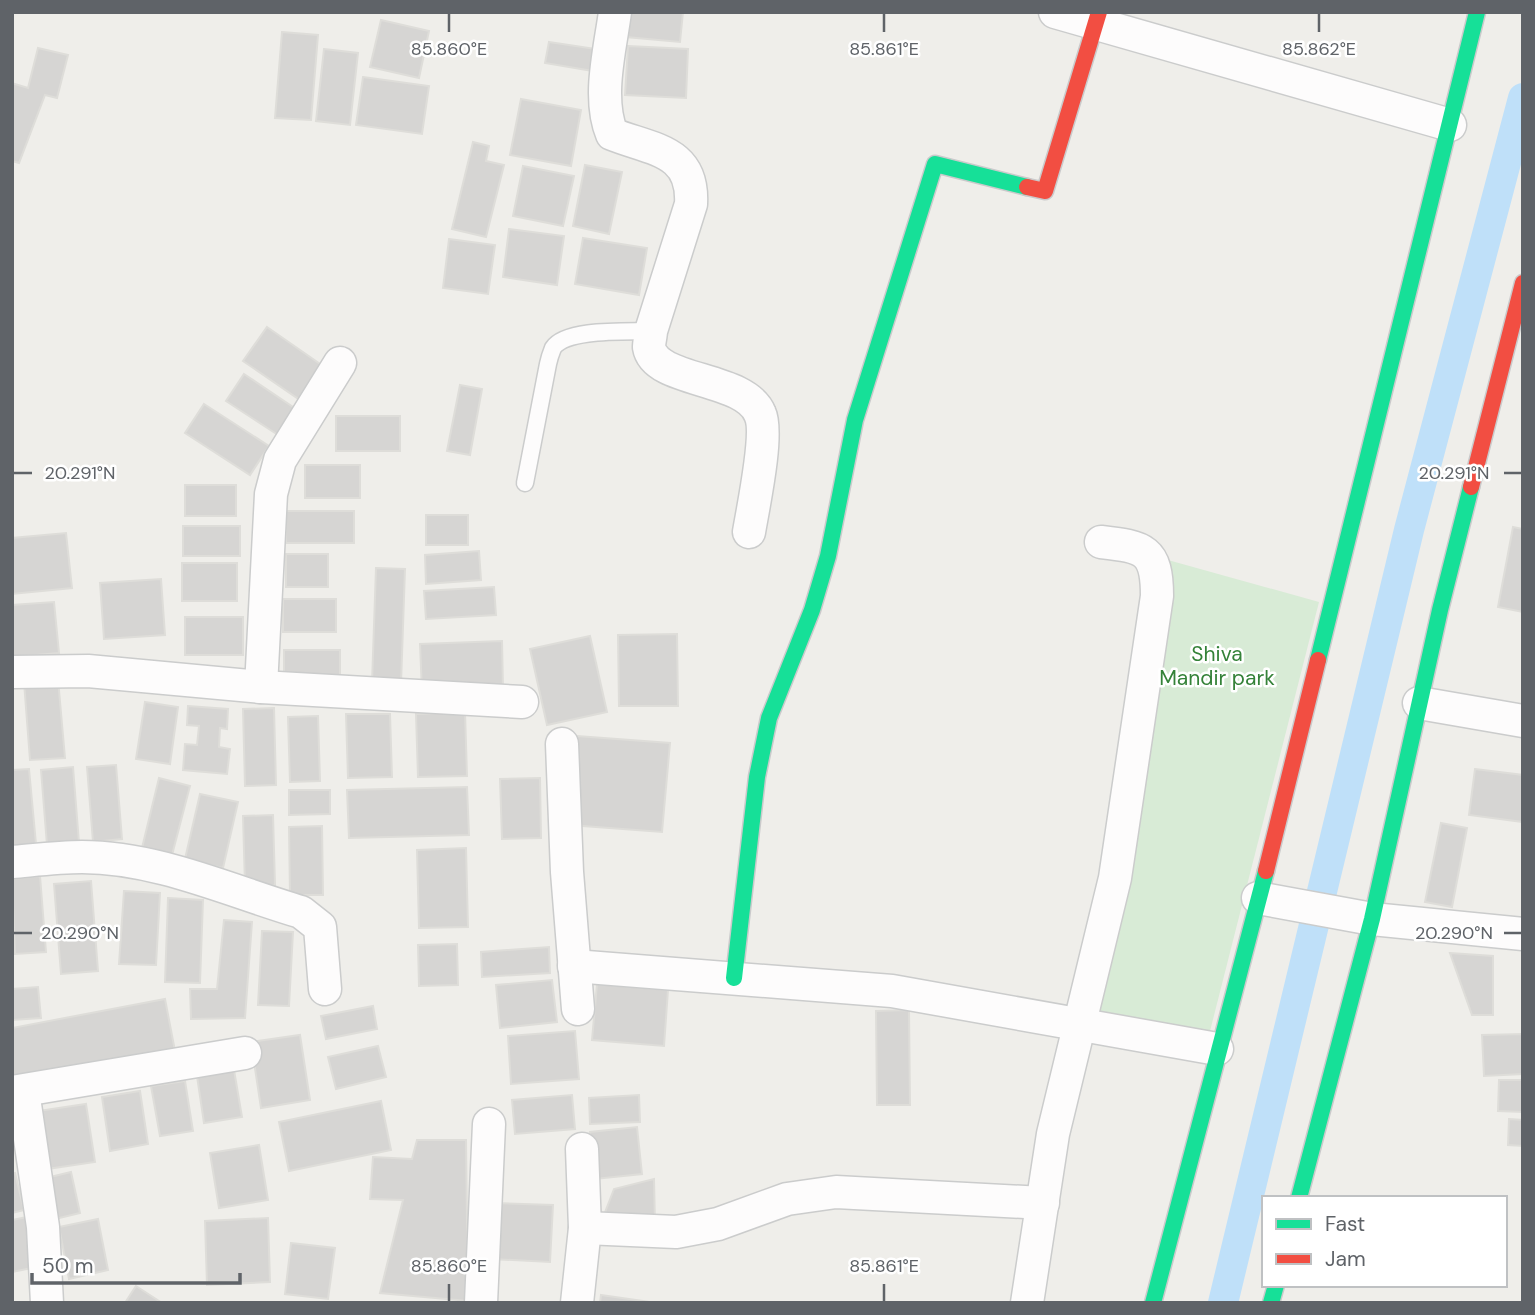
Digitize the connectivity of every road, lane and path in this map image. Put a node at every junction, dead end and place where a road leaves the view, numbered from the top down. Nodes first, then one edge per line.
1 (615, 12) edge
2 (1055, 12) edge
3 (1477, 12) edge
4 (1098, 18) edge
5 (1450, 125) junction
6 (1523, 283) edge
7 (651, 331) junction
8 (340, 363) dead end
9 (525, 483) dead end
10 (749, 532) dead end
11 (1101, 542) dead end
12 (12, 672) edge
13 (261, 687) junction
14 (522, 702) dead end
15 (1419, 703) junction
16 (1523, 721) edge
17 (562, 744) dead end
18 (12, 862) edge
19 (1259, 898) junction
20 (1371, 919) junction
21 (1523, 934) edge
22 (574, 966) junction
23 (734, 978) junction
24 (325, 989) dead end
25 (578, 1009) dead end
26 (1079, 1023) junction
27 (1217, 1049) junction
28 (245, 1053) dead end
29 (18, 1091) edge
30 (489, 1124) dead end
31 (582, 1149) dead end
32 (1300, 1196) edge
33 (1043, 1203) junction
34 (586, 1228) junction
35 (47, 1303) edge
36 (481, 1303) edge
37 (577, 1303) edge
38 (1027, 1303) edge
39 (1153, 1303) edge

1 - 7 street
2 - 4 street
3 - 5 street
4 - 5 street
4 - 23 street
5 - 19 street
6 - 15 street
7 - 9 lane
7 - 10 street
8 - 13 street
11 - 26 street
12 - 13 street
13 - 14 street
15 - 16 street
15 - 20 street
17 - 22 street
18 - 24 street
19 - 20 street
19 - 27 street
20 - 21 street
20 - 32 street
22 - 23 street
22 - 25 street
23 - 26 street
26 - 27 street
26 - 33 street
27 - 39 street
28 - 29 street
29 - 35 street
30 - 36 street
31 - 34 street
33 - 34 street
33 - 38 street
34 - 37 street

